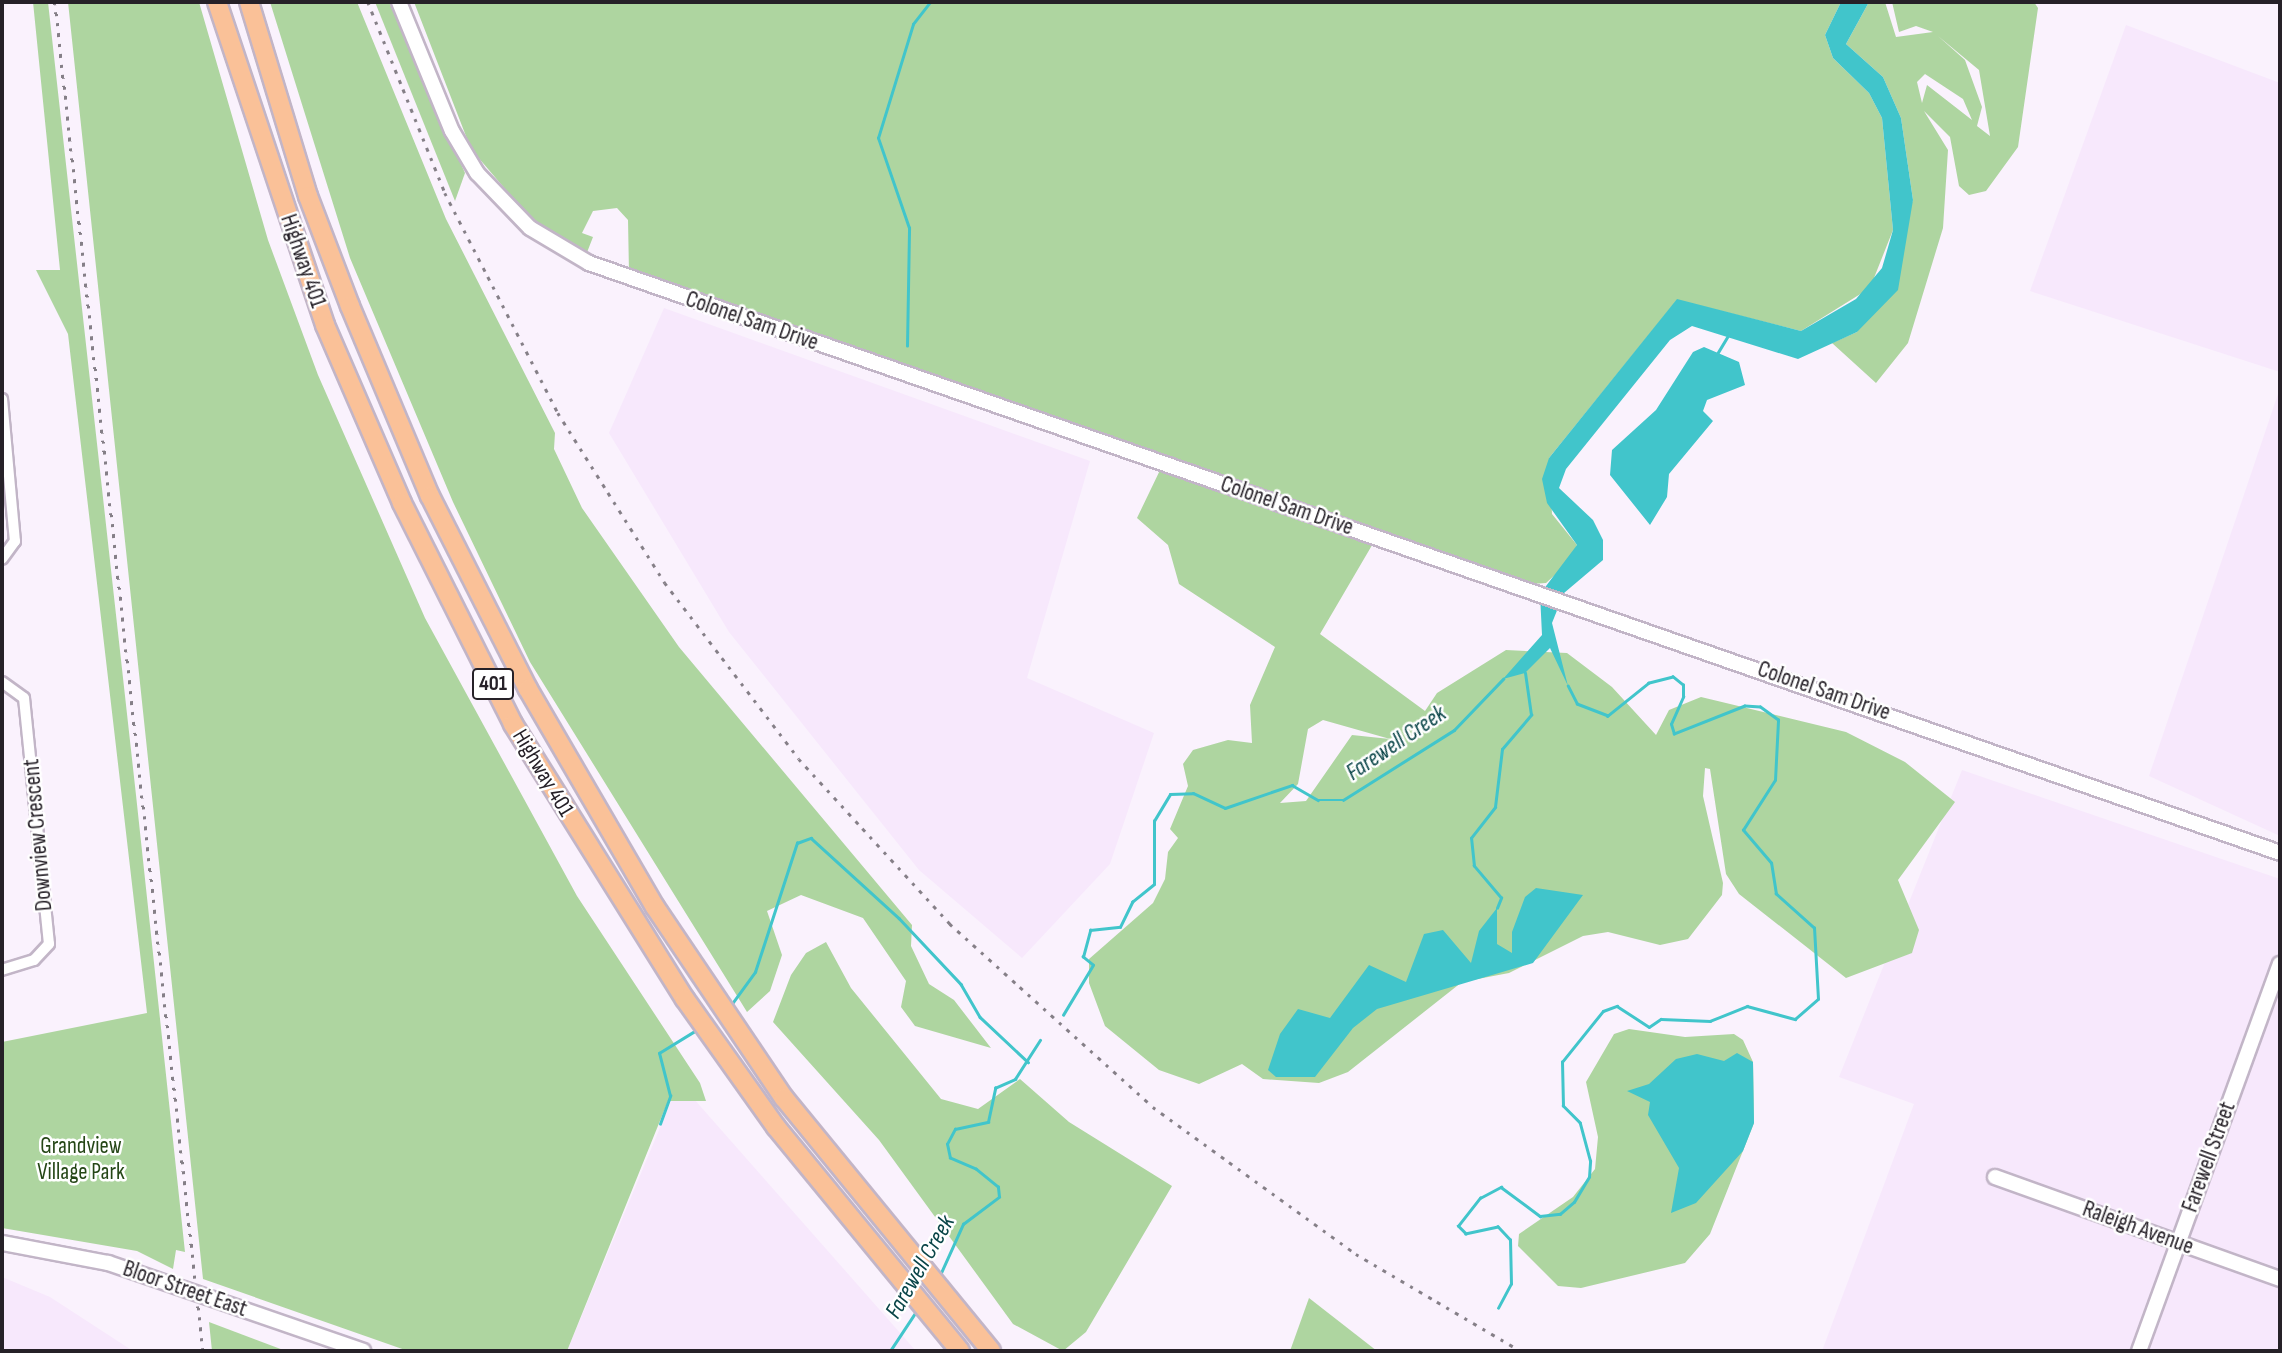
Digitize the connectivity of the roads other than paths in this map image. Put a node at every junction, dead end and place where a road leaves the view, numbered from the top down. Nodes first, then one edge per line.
1 (217, 2) edge
2 (250, 2) edge
3 (399, 2) edge
4 (406, 2) edge
5 (410, 21) junction
6 (2, 399) edge
7 (2, 559) edge
8 (2, 682) edge
9 (2280, 853) edge
10 (2280, 964) edge
11 (2, 970) edge
12 (1995, 1177) dead end
13 (2, 1242) edge
14 (2179, 1242) junction
15 (2280, 1279) edge
16 (363, 1351) edge
17 (960, 1351) edge
18 (991, 1351) edge
19 (2139, 1351) edge

1 - 17 highway, Highway 401 / 401
2 - 18 highway, Highway 401 / 401
3 - 5 street, Colonel Sam Drive
4 - 5 street, Colonel Sam Drive
5 - 9 street, Colonel Sam Drive
6 - 7 street
8 - 11 street, Downview Crescent
10 - 14 street, Farewell Street
12 - 14 street, Raleigh Avenue
13 - 16 street, Bloor Street East
14 - 15 street, Raleigh Avenue
14 - 19 street, Farewell Street

